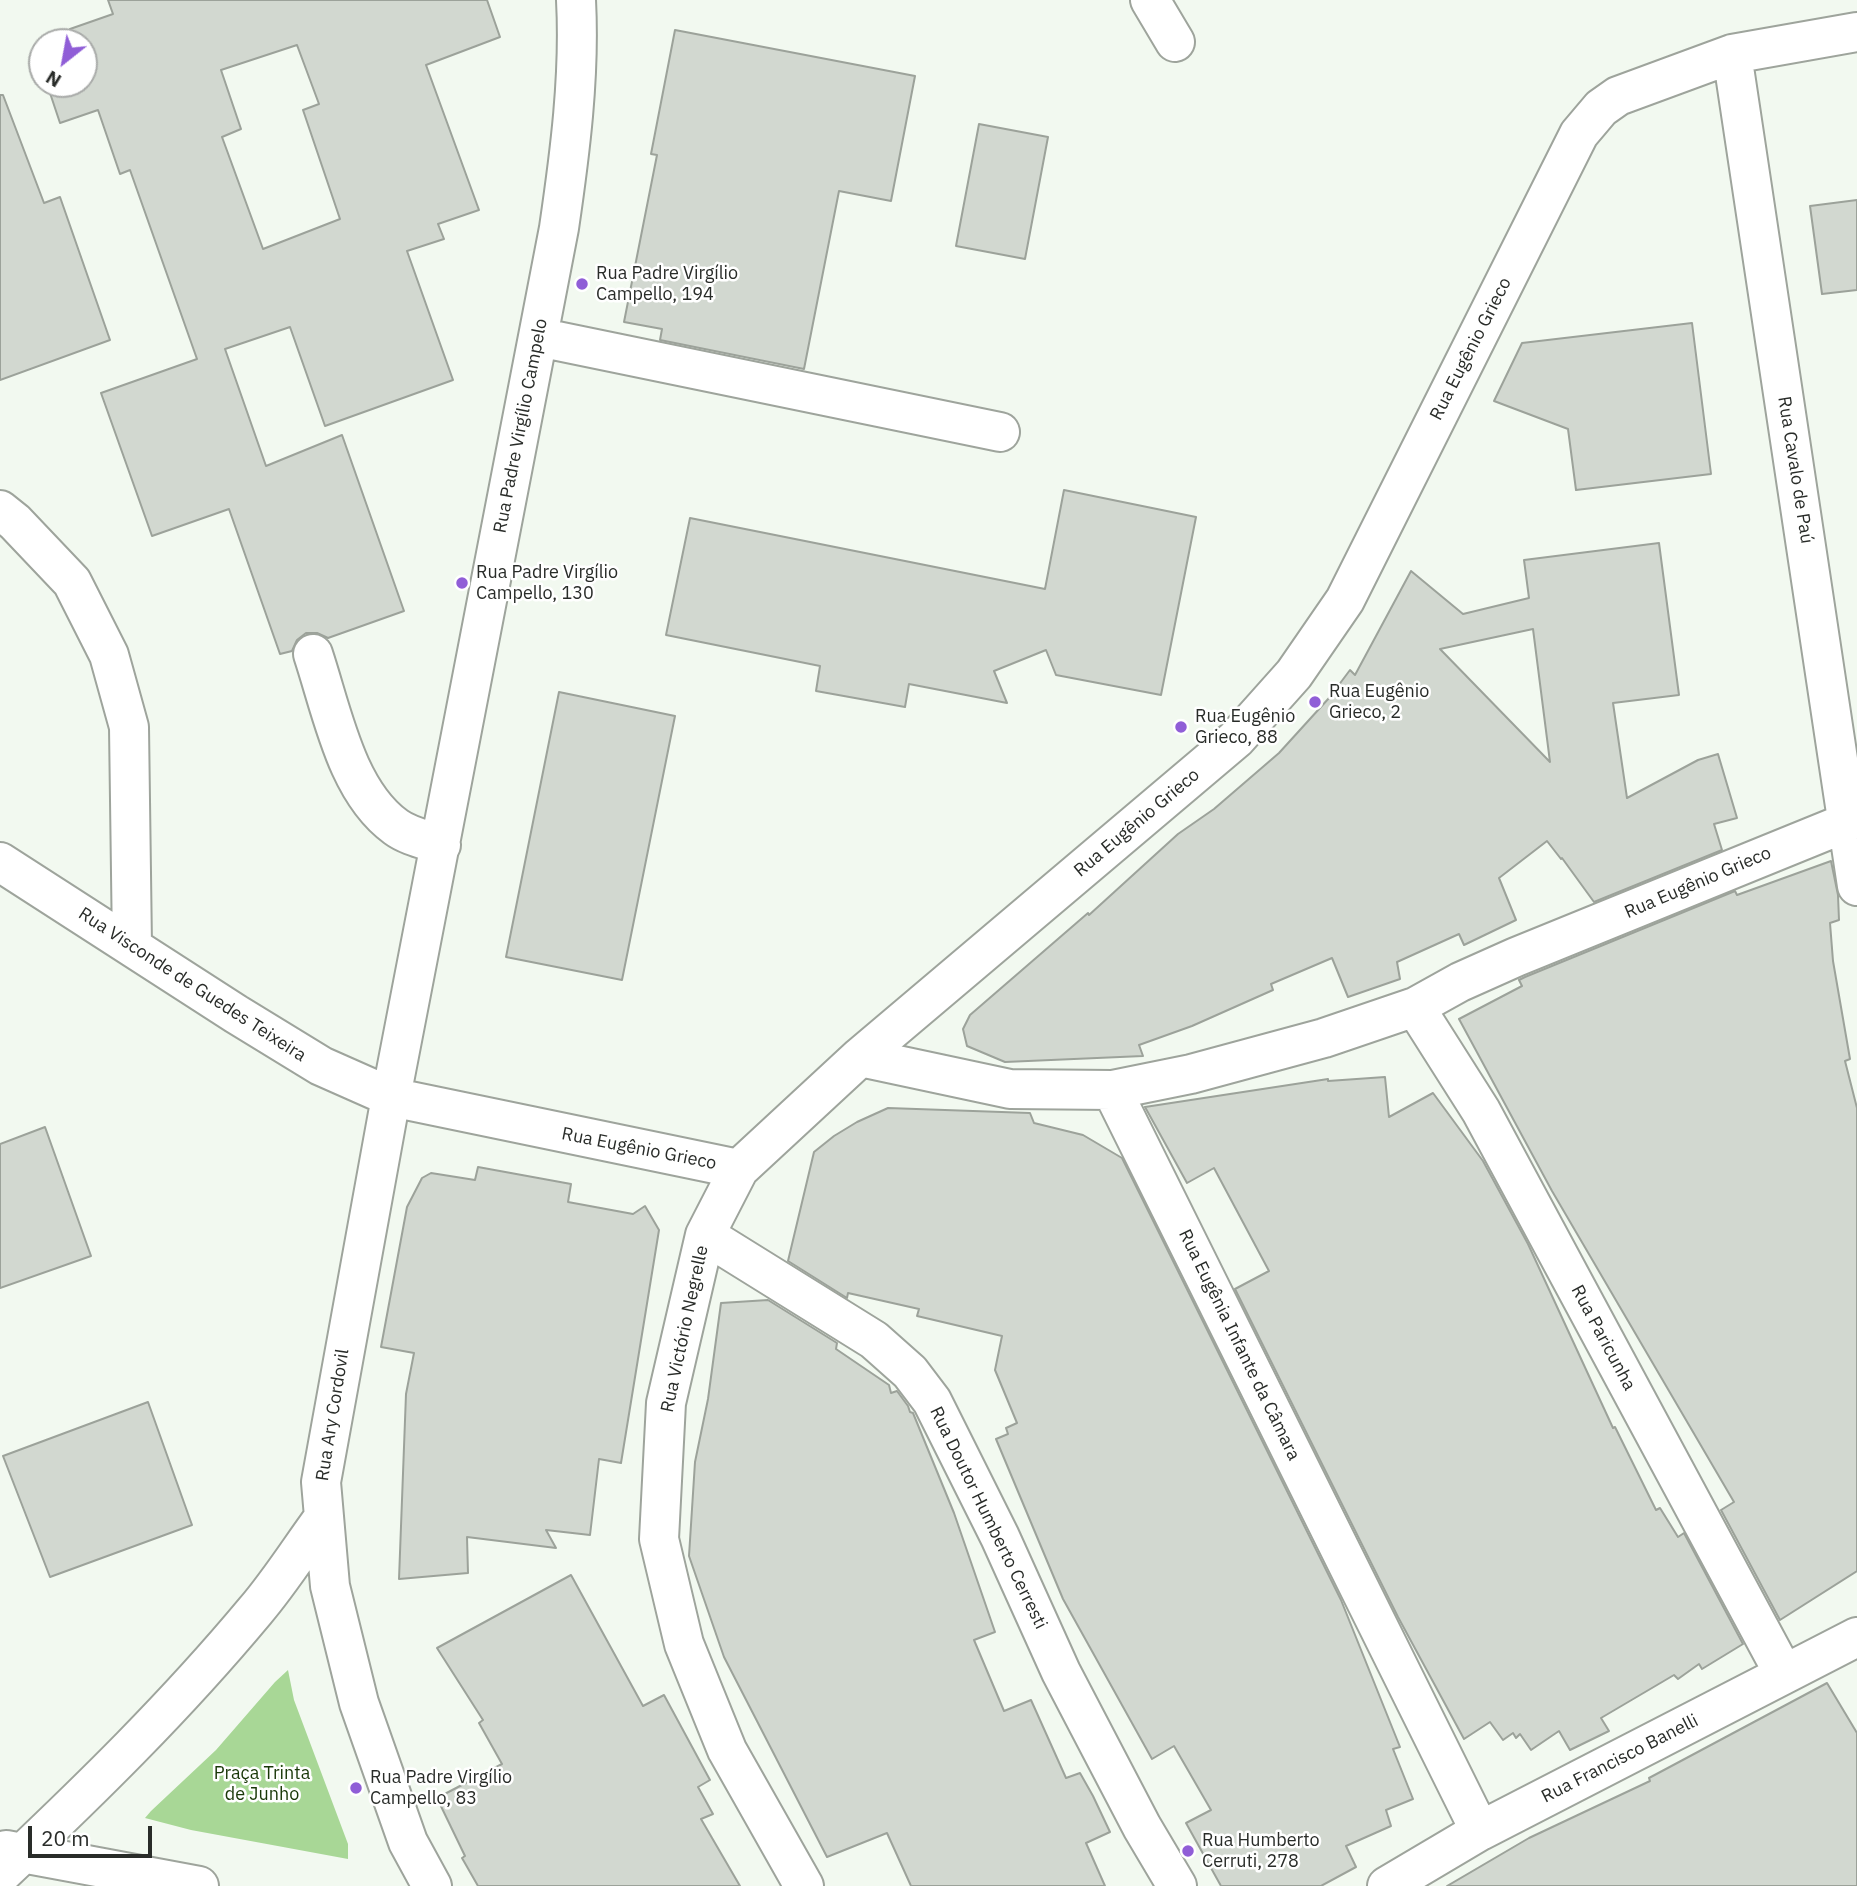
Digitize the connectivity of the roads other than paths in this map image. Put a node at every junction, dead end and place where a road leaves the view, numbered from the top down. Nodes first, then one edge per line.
1 (576, 0) edge
2 (1150, 0) edge
3 (1857, 32) edge
4 (1175, 42) dead end
5 (1732, 54) junction
6 (538, 337) junction
7 (1000, 432) dead end
8 (0, 510) edge
9 (313, 654) dead end
10 (1848, 822) junction
11 (441, 845) junction
12 (0, 862) edge
13 (1856, 875) edge
14 (132, 946) junction
15 (1415, 1007) junction
16 (860, 1057) junction
17 (1112, 1090) junction
18 (391, 1097) junction
19 (739, 1169) junction
20 (705, 1236) junction
21 (324, 1517) junction
22 (1857, 1637) edge
23 (1784, 1674) junction
24 (1480, 1831) junction
25 (8, 1859) edge
26 (199, 1886) edge
27 (432, 1886) edge
28 (804, 1886) edge
29 (1177, 1886) edge
30 (1387, 1886) edge

1 - 6 street, Rua Padre Virgílio Campelo
2 - 4 street
3 - 5 street
5 - 10 street, Rua Cavalo de Paú
5 - 16 street, Rua Eugênio Grieco
6 - 7 street
6 - 11 street, Rua Padre Virgílio Campelo
8 - 14 street
9 - 11 street
10 - 13 street, Rua Cavalo de Paú
10 - 15 street, Rua Eugênio Grieco
11 - 18 street, Rua Padre Virgílio Campelo
12 - 14 street, Rua Visconde de Guedes Teixeira
14 - 18 street, Rua Visconde de Guedes Teixeira
15 - 17 street, Rua Eugênio Grieco
15 - 23 street, Rua Paricunha
16 - 17 street
16 - 19 street, Rua Eugênio Grieco
17 - 24 street, Rua Eugênia Infante da Câmara
18 - 19 street, Rua Eugênio Grieco
18 - 21 street, Rua Ary Cordovil
19 - 20 street, Rua Victório Negrelle
20 - 28 street, Rua Victório Negrelle
20 - 29 street, Rua Doutor Humberto Cerresti
21 - 25 street
21 - 27 street, Rua Ary Cordovil
22 - 23 street, Rua Francisco Banelli
23 - 24 street, Rua Francisco Banelli
24 - 30 street, Rua Francisco Banelli
25 - 26 street

